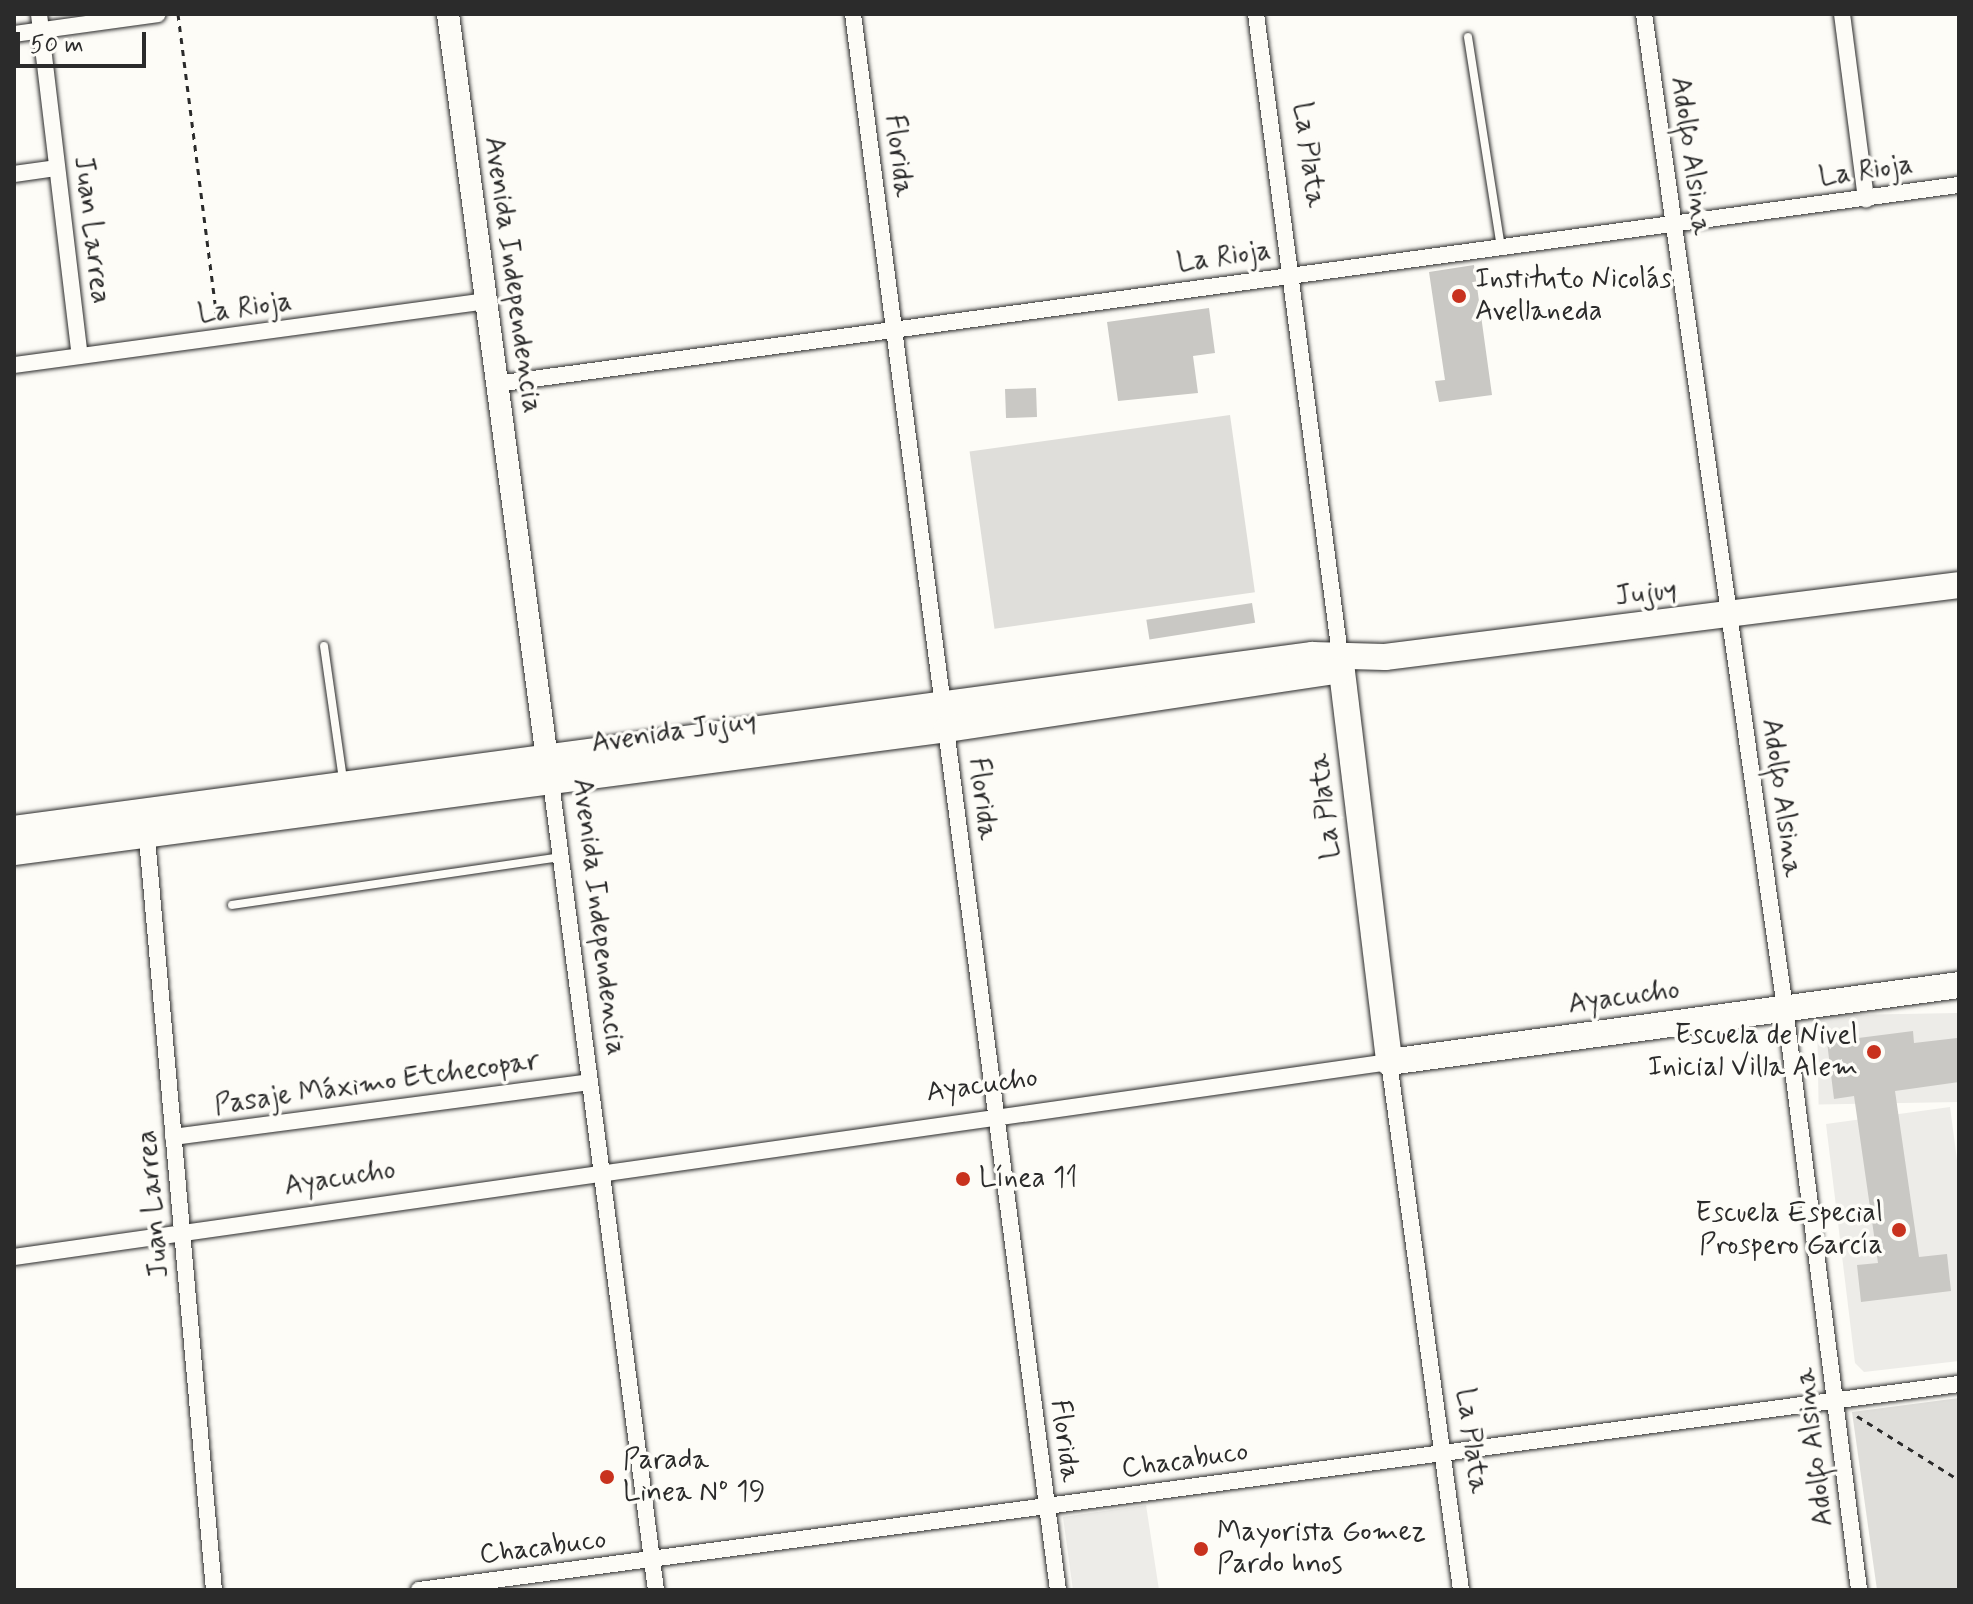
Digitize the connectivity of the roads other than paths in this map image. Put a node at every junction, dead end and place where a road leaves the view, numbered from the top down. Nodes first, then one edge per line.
1 (158, 14) edge
2 (448, 14) edge
3 (853, 14) edge
4 (1256, 14) edge
5 (1644, 14) edge
6 (1842, 14) edge
7 (40, 22) edge
8 (14, 34) edge
9 (1468, 37) dead end
10 (56, 168) junction
11 (14, 174) edge
12 (1959, 185) edge
13 (1866, 199) junction
14 (1673, 225) junction
15 (1501, 247) junction
16 (1291, 274) junction
17 (483, 302) junction
18 (894, 331) junction
19 (80, 356) junction
20 (14, 365) edge
21 (496, 384) junction
22 (1959, 585) edge
23 (1729, 616) junction
24 (324, 646) dead end
25 (1340, 662) junction
26 (945, 717) junction
27 (546, 756) junction
28 (551, 782) junction
29 (344, 785) junction
30 (146, 823) junction
31 (14, 829) edge
32 (14, 852) edge
33 (560, 857) junction
34 (232, 905) dead end
35 (1959, 985) edge
36 (1785, 1008) junction
37 (1389, 1062) junction
38 (589, 1082) junction
39 (997, 1116) junction
40 (173, 1137) junction
41 (600, 1170) junction
42 (183, 1236) junction
43 (14, 1257) edge
44 (1959, 1384) edge
45 (1837, 1401) junction
46 (1439, 1452) junction
47 (1047, 1507) junction
48 (652, 1560) junction
49 (214, 1590) edge
50 (419, 1590) edge
51 (656, 1590) edge
52 (1058, 1590) edge
53 (1461, 1590) edge
54 (1859, 1590) edge

1 - 7 street
2 - 17 main road, Avenida Independencia
3 - 18 street, Florida
4 - 16 street, La Plata
5 - 14 street, Adolfo Alsina
6 - 13 street
7 - 8 street
7 - 10 street, Juan Larrea
9 - 15 lane
10 - 11 street
10 - 19 street, Juan Larrea
12 - 13 street, La Rioja
13 - 14 street, La Rioja
14 - 15 street, La Rioja
14 - 23 street, Adolfo Alsina
15 - 16 street, La Rioja
16 - 18 street, La Rioja
16 - 25 street, La Plata
17 - 19 street, La Rioja
17 - 21 main road, Avenida Independencia
18 - 21 street, La Rioja
18 - 26 street, Florida
19 - 20 street, La Rioja
21 - 27 main road, Avenida Independencia
22 - 23 main road, Jujuy
23 - 25 main road, Jujuy
23 - 36 street, Adolfo Alsina
24 - 29 lane
25 - 26 main road, Avenida Jujuy
25 - 37 main road, La Plata
26 - 27 main road, Avenida Jujuy
26 - 28 main road, Avenida Jujuy
26 - 39 street, Florida
27 - 28 main road, Avenida Independencia
27 - 29 main road, Avenida Jujuy
28 - 30 main road, Avenida Jujuy
28 - 33 street, Avenida Independencia
29 - 30 main road, Avenida Jujuy
30 - 31 main road, Avenida Jujuy
30 - 32 main road, Avenida Jujuy
30 - 40 street, Juan Larrea
33 - 34 lane
33 - 38 street, Avenida Independencia
35 - 36 main road, Ayacucho
36 - 37 main road, Ayacucho
36 - 45 street, Adolfo Alsina
37 - 39 street, Ayacucho
37 - 46 street, La Plata
38 - 40 street, Pasaje Máximo Etchecopar
38 - 41 street, Avenida Independencia
39 - 41 street, Ayacucho
39 - 47 street, Florida
40 - 42 street, Juan Larrea
41 - 42 street, Ayacucho
41 - 48 street, Avenida Independencia
42 - 43 street, Ayacucho
42 - 49 street, Juan Larrea
44 - 45 street, Chacabuco
45 - 46 street, Chacabuco
45 - 54 street, Adolfo Alsina
46 - 47 street, Chacabuco
46 - 53 street, La Plata
47 - 48 street, Chacabuco
47 - 52 street, Florida
48 - 50 street, Chacabuco
48 - 51 street, Avenida Independencia

